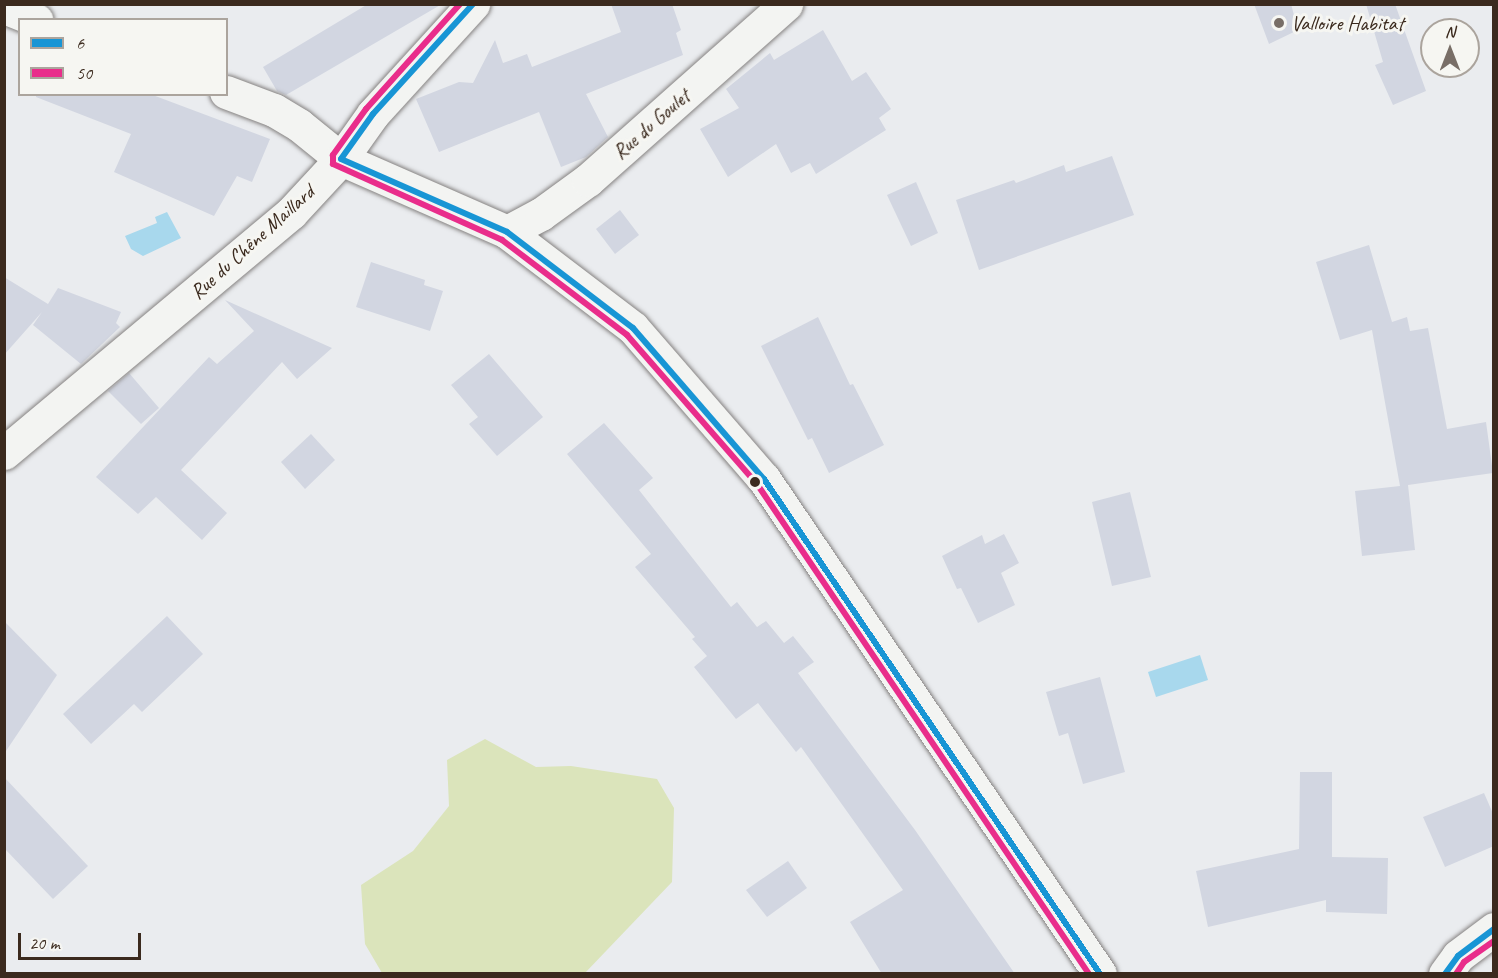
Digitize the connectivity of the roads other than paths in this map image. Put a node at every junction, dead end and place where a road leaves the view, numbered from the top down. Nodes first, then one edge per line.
1 (473, 4) edge
2 (786, 4) edge
3 (4, 7) edge
4 (31, 18) edge
5 (228, 93) edge
6 (341, 159) junction
7 (507, 232) junction
8 (4, 453) edge
9 (1494, 929) edge
10 (1100, 974) edge
11 (1445, 974) edge

1 - 6 street, Rue du Chêne Maillard
2 - 7 street, Rue du Goulet
3 - 4 street
5 - 6 street
6 - 7 street
6 - 8 street, Rue du Chêne Maillard
7 - 10 street
9 - 11 street

